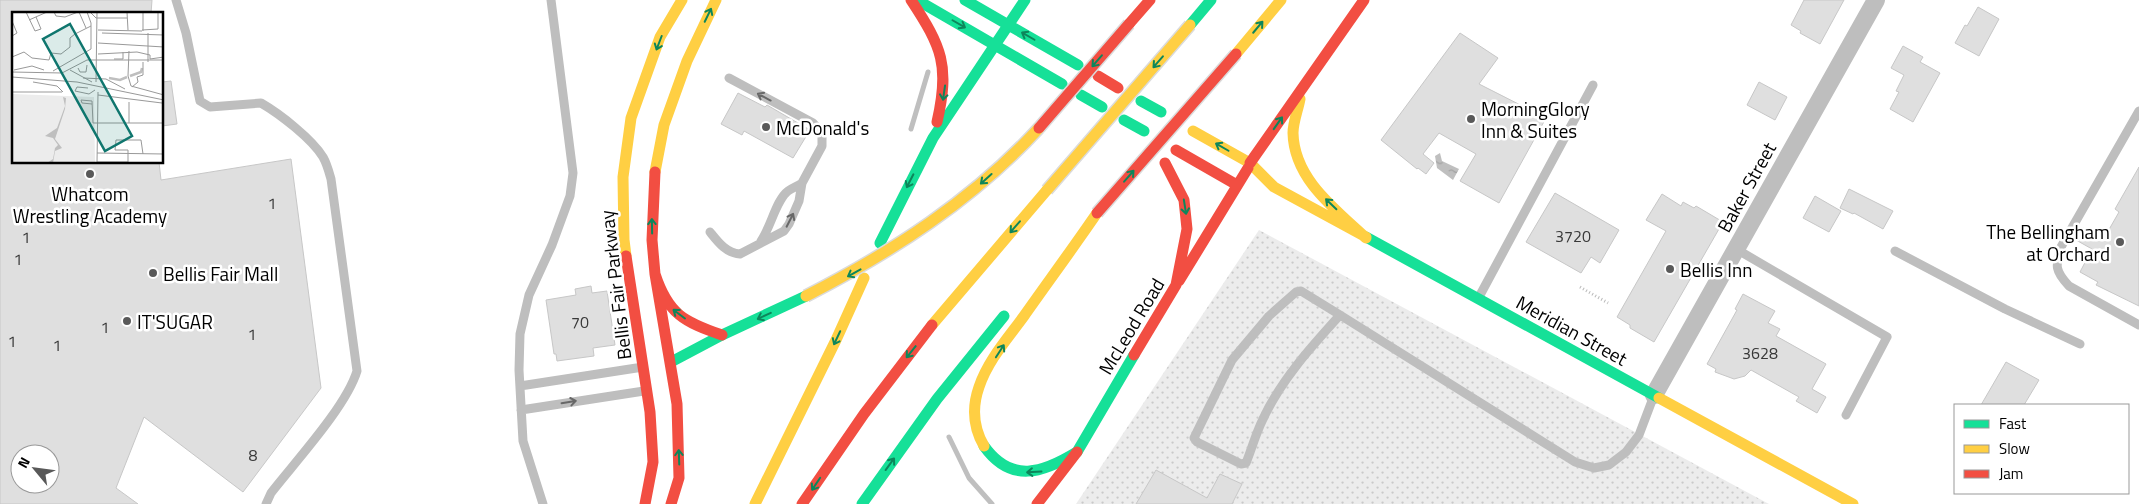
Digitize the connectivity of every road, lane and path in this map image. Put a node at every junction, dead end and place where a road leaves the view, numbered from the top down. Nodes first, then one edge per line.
1 (176, 0) edge
2 (551, 0) edge
3 (682, 0) edge
4 (716, 0) edge
5 (912, 0) edge
6 (917, 0) edge
7 (965, 0) edge
8 (1025, 0) edge
9 (1150, 0) edge
10 (1211, 0) edge
11 (1281, 0) edge
12 (1364, 0) edge
13 (1876, 0) edge
14 (1008, 25) junction
15 (995, 46) junction
16 (1078, 65) dead end
17 (1098, 76) dead end
18 (729, 78) dead end
19 (1062, 84) dead end
20 (1304, 85) junction
21 (1593, 85) dead end
22 (1118, 88) dead end
23 (1081, 95) dead end
24 (1141, 101) dead end
25 (1102, 107) dead end
26 (2139, 111) edge
27 (1161, 112) dead end
28 (1124, 120) dead end
29 (1193, 131) dead end
30 (1142, 134) dead end
31 (933, 138) junction
32 (1176, 150) dead end
33 (1165, 163) dead end
34 (1250, 163) junction
35 (802, 183) junction
36 (1237, 185) junction
37 (1274, 187) junction
38 (1097, 213) junction
39 (710, 232) dead end
40 (1366, 238) junction
41 (759, 243) junction
42 (880, 243) dead end
43 (1736, 249) junction
44 (1895, 250) dead end
45 (655, 274) junction
46 (864, 278) dead end
47 (1176, 285) junction
48 (1580, 287) dead end
49 (1028, 290) dead end
50 (1478, 299) junction
51 (1608, 303) dead end
52 (1015, 304) dead end
53 (1340, 315) junction
54 (2139, 325) edge
55 (722, 335) junction
56 (2080, 344) dead end
57 (657, 364) junction
58 (520, 386) junction
59 (661, 389) junction
60 (1654, 395) junction
61 (521, 410) junction
62 (1846, 415) dead end
63 (1077, 452) junction
64 (266, 504) edge
65 (543, 504) edge
66 (646, 504) edge
67 (671, 504) edge
68 (755, 504) edge
69 (802, 504) edge
70 (862, 504) edge
71 (1037, 504) edge
72 (1853, 504) edge

1 - 64 lane
2 - 58 lane
3 -> 57 main road, Bellis Fair Parkway
45 -> 4 main road, Bellis Fair Parkway
5 -> 31 main road
6 -> 15 main road
7 - 14 main road
8 - 14 main road
9 -> 55 main road, bridge
10 -> 69 main road, bridge
38 -> 11 main road, bridge
12 - 20 main road, McLeod Road
13 - 43 street, Baker Street
14 - 15 main road
16 -> 14 main road
15 - 19 main road
15 - 31 main road
17 - 22 main road
35 -> 18 lane
34 -> 20 main road, McLeod Road
40 -> 20 main road
21 - 50 lane
23 - 25 main road
24 - 27 main road
26 - 54 lane
28 - 30 main road
34 -> 29 main road, Meridian Street
31 -> 42 main road
32 - 36 main road, Meridian Street
33 -> 47 main road
34 - 36 main road, McLeod Road
34 - 37 main road, Meridian Street
35 - 41 lane
41 -> 35 lane
36 - 37 main road, Meridian Street
36 - 47 main road, McLeod Road
37 - 40 main road, Meridian Street
38 - 49 main road
63 -> 38 main road
39 - 41 lane
40 - 50 main road, Meridian Street
43 - 60 street, Baker Street
43 - 62 lane
44 - 56 lane
55 -> 45 main road
45 - 57 main road, Bellis Fair Parkway
46 -> 68 main road
47 - 63 main road, McLeod Road
48 - 51 path
50 - 60 main road, Meridian Street
70 -> 52 main road
53 - 53 lane
53 - 60 lane
55 - 57 main road
57 - 58 lane
57 - 59 main road, Bellis Fair Parkway
57 - 59 main road, Bellis Fair Parkway
58 - 61 lane
61 -> 59 lane
59 - 66 main road, Bellis Fair Parkway
67 -> 59 main road, Bellis Fair Parkway
60 - 72 main road, Meridian Street
61 - 65 lane
63 - 71 main road, McLeod Road

